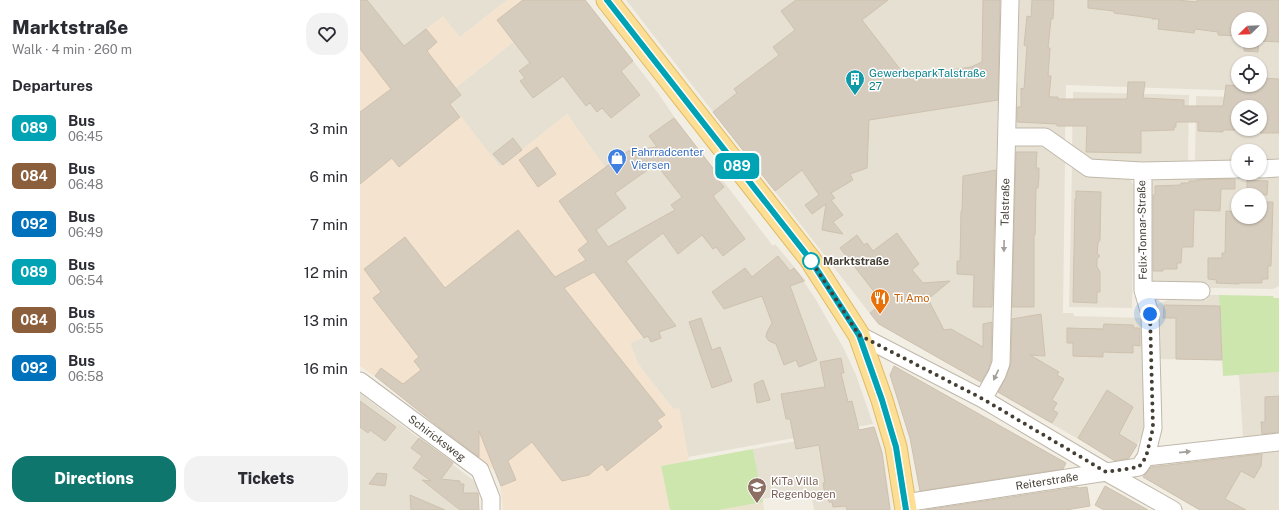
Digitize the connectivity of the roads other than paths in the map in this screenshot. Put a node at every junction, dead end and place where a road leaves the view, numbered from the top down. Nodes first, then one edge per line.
1 (608, 0) edge
2 (1010, 0) edge
3 (1007, 137) junction
4 (1279, 168) edge
5 (1231, 169) edge
6 (1267, 169) edge
7 (1142, 171) junction
8 (1143, 290) junction
9 (1201, 291) dead end
10 (859, 335) junction
11 (360, 381) edge
12 (983, 399) junction
13 (1279, 442) edge
14 (1146, 457) junction
15 (1106, 472) junction
16 (905, 507) edge
17 (491, 510) edge
18 (1173, 510) edge

1 - 10 main road
2 - 3 street, Talstraße
3 - 7 street, Felix-Tonnar-Straße
3 -> 12 street, Talstraße
4 - 6 street
5 - 7 street, Felix-Tonnar-Straße
7 - 8 street, Felix-Tonnar-Straße
8 - 9 street, Felix-Tonnar-Straße
8 - 14 street, Felix-Tonnar-Straße
10 - 12 street
10 - 16 main road
11 - 17 street, Schiricksweg
12 - 15 street
14 -> 13 street
14 - 15 street, Reiterstraße
15 - 16 street, Reiterstraße
15 - 18 street

